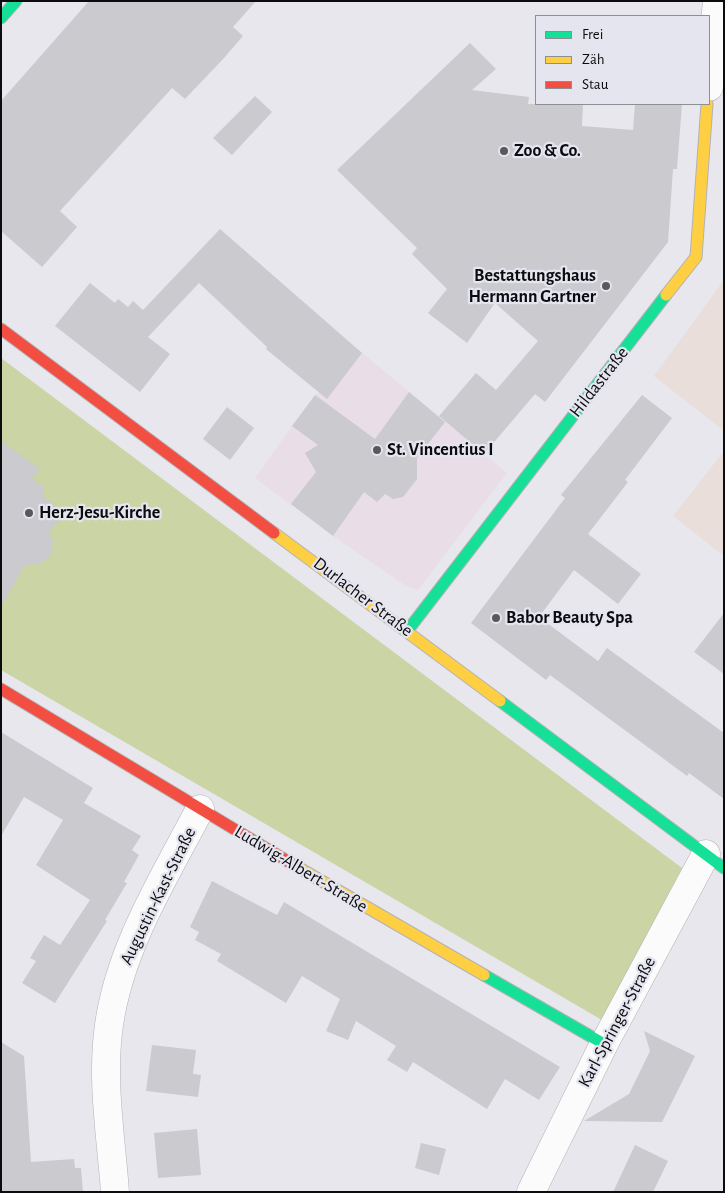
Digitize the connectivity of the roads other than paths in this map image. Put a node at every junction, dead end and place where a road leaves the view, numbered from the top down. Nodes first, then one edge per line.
1 (16, 1) edge
2 (717, 1) edge
3 (1, 18) edge
4 (710, 76) edge
5 (707, 105) edge
6 (1, 329) edge
7 (408, 630) junction
8 (1, 689) edge
9 (200, 809) junction
10 (715, 861) edge
11 (604, 1044) junction
12 (115, 1192) edge
13 (531, 1192) edge

1 - 3 street
2 - 4 street
5 - 7 street, Hildastraße
6 - 7 street, Durlacher Straße
7 - 10 street, Durlacher Straße
8 - 9 street, Ludwig-Albert-Straße
9 - 11 street, Ludwig-Albert-Straße
9 - 12 street, Augustin-Kast-Straße
10 - 11 street, Karl-Springer-Straße
11 - 13 street, Karl-Springer-Straße

